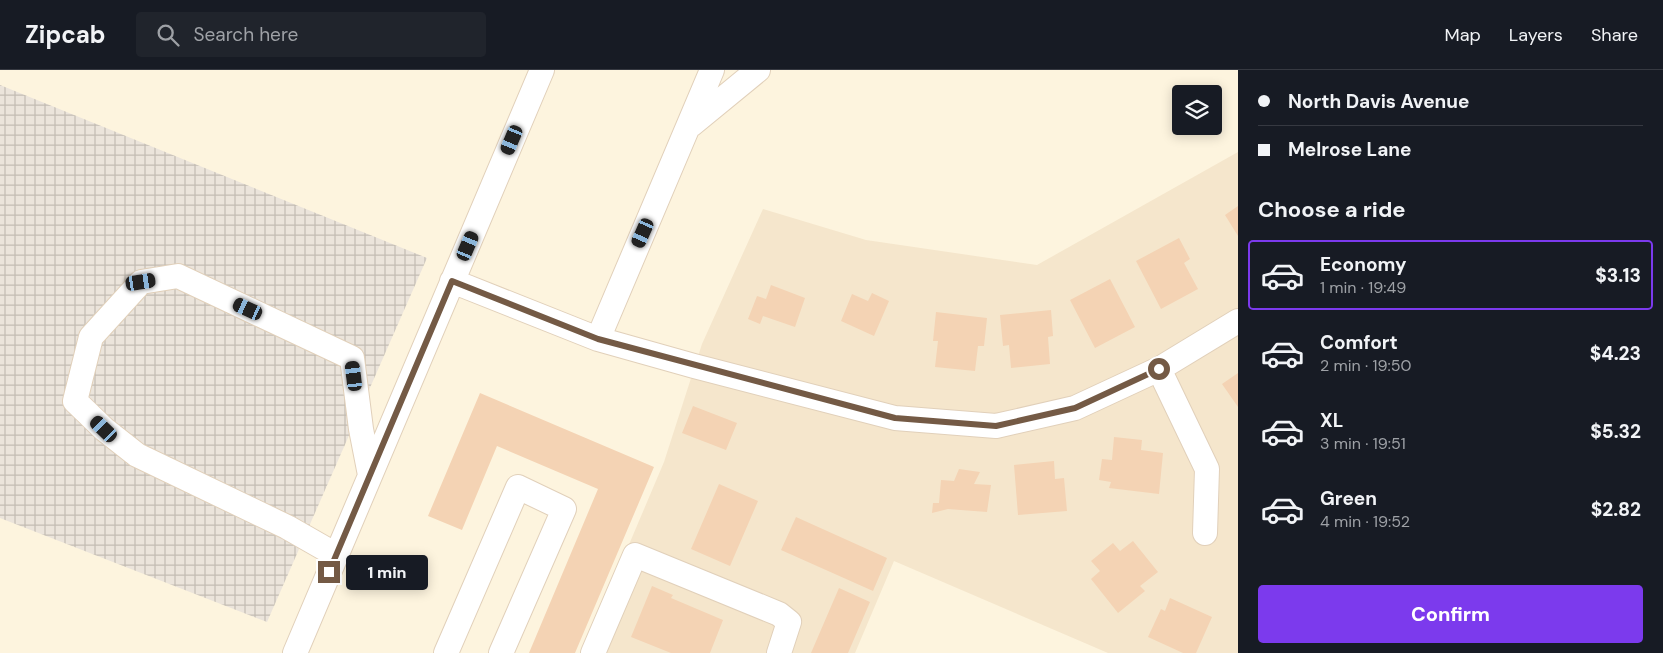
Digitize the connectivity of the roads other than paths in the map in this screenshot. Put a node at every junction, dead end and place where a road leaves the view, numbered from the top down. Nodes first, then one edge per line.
1 (542, 70) edge
2 (712, 70) edge
3 (758, 70) edge
4 (688, 128) junction
5 (452, 281) junction
6 (1238, 322) edge
7 (598, 339) junction
8 (1159, 369) junction
9 (370, 475) junction
10 (1205, 533) dead end
11 (336, 555) junction
12 (295, 653) edge
13 (446, 653) edge
14 (501, 653) edge
15 (593, 653) edge
16 (779, 653) edge

1 - 5 street
2 - 4 street
3 - 4 street
4 - 7 street
5 - 7 street
5 - 9 street
6 - 8 street
7 - 8 street
8 - 10 street
9 - 11 street
9 - 11 street
11 - 12 street
13 - 14 street
15 - 16 street

